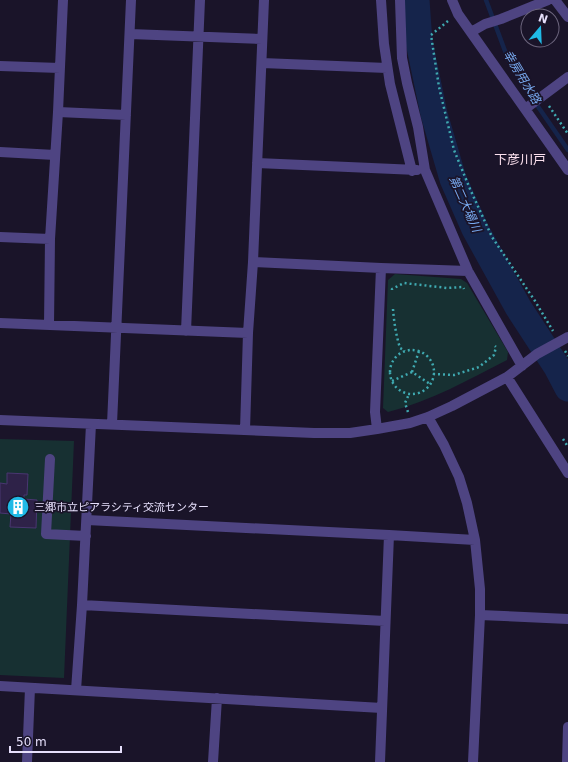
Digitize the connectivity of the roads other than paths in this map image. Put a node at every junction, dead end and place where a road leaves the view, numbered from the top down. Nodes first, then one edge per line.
1 (62, 0) edge
2 (132, 0) edge
3 (200, 0) edge
4 (264, 0) edge
5 (381, 0) edge
6 (400, 0) edge
7 (452, 0) edge
8 (548, 0) edge
9 (555, 0) edge
10 (568, 17) edge
11 (471, 32) junction
12 (130, 34) junction
13 (198, 37) junction
14 (262, 39) junction
15 (262, 62) junction
16 (0, 66) edge
17 (60, 68) junction
18 (387, 68) junction
19 (568, 77) edge
20 (528, 107) junction
21 (58, 112) junction
22 (126, 115) junction
23 (0, 152) edge
24 (55, 155) junction
25 (257, 163) junction
26 (425, 170) junction
27 (568, 170) edge
28 (412, 171) junction
29 (0, 237) edge
30 (50, 239) junction
31 (253, 262) junction
32 (381, 268) junction
33 (468, 271) junction
34 (0, 323) edge
35 (49, 325) junction
36 (117, 328) junction
37 (186, 331) junction
38 (248, 333) junction
39 (564, 339) edge
40 (522, 366) junction
41 (508, 377) junction
42 (428, 417) junction
43 (0, 420) edge
44 (91, 424) junction
45 (112, 424) junction
46 (377, 429) junction
47 (245, 430) junction
48 (50, 459) dead end
49 (568, 473) edge
50 (87, 520) junction
51 (389, 534) junction
52 (86, 536) junction
53 (475, 540) junction
54 (82, 605) junction
55 (480, 615) junction
56 (568, 619) edge
57 (385, 621) junction
58 (0, 686) edge
59 (30, 688) junction
60 (76, 690) junction
61 (216, 698) junction
62 (382, 708) junction
63 (568, 728) edge
64 (27, 762) edge
65 (213, 762) edge
66 (380, 762) edge
67 (473, 762) edge
68 (567, 762) edge

1 - 17 street
2 - 12 street
3 - 13 street
4 - 14 street
5 - 18 street
6 - 26 street
7 - 11 street
8 - 11 street
9 - 10 street
11 - 20 street
12 - 13 street
12 - 22 street
13 - 14 street
13 - 37 street
14 - 15 street
15 - 18 street
15 - 25 street
16 - 17 street
17 - 21 street
18 - 28 street
19 - 20 street
20 - 27 street
21 - 22 street
21 - 24 street
22 - 36 street
23 - 24 street
24 - 30 street
25 - 28 street
25 - 31 street
26 - 28 street
26 - 33 street
29 - 30 street
30 - 35 street
31 - 32 street
31 - 38 street
32 - 33 street
32 - 46 street
33 - 40 street
34 - 35 street
35 - 36 street
36 - 37 street
36 - 45 street
37 - 38 street
38 - 47 street
39 - 40 street
40 - 41 street
41 - 42 street
41 - 49 street
42 - 46 street
42 - 53 street
43 - 44 street
44 - 45 street
44 - 50 street
45 - 47 street
46 - 47 street
48 - 52 street
50 - 51 street
50 - 52 street
51 - 53 street
51 - 57 street
52 - 54 street
53 - 55 street
54 - 57 street
54 - 60 street
55 - 56 street
55 - 67 street
57 - 62 street
58 - 59 street
59 - 60 street
59 - 64 street
60 - 61 street
61 - 62 street
61 - 65 street
62 - 66 street
63 - 68 street

